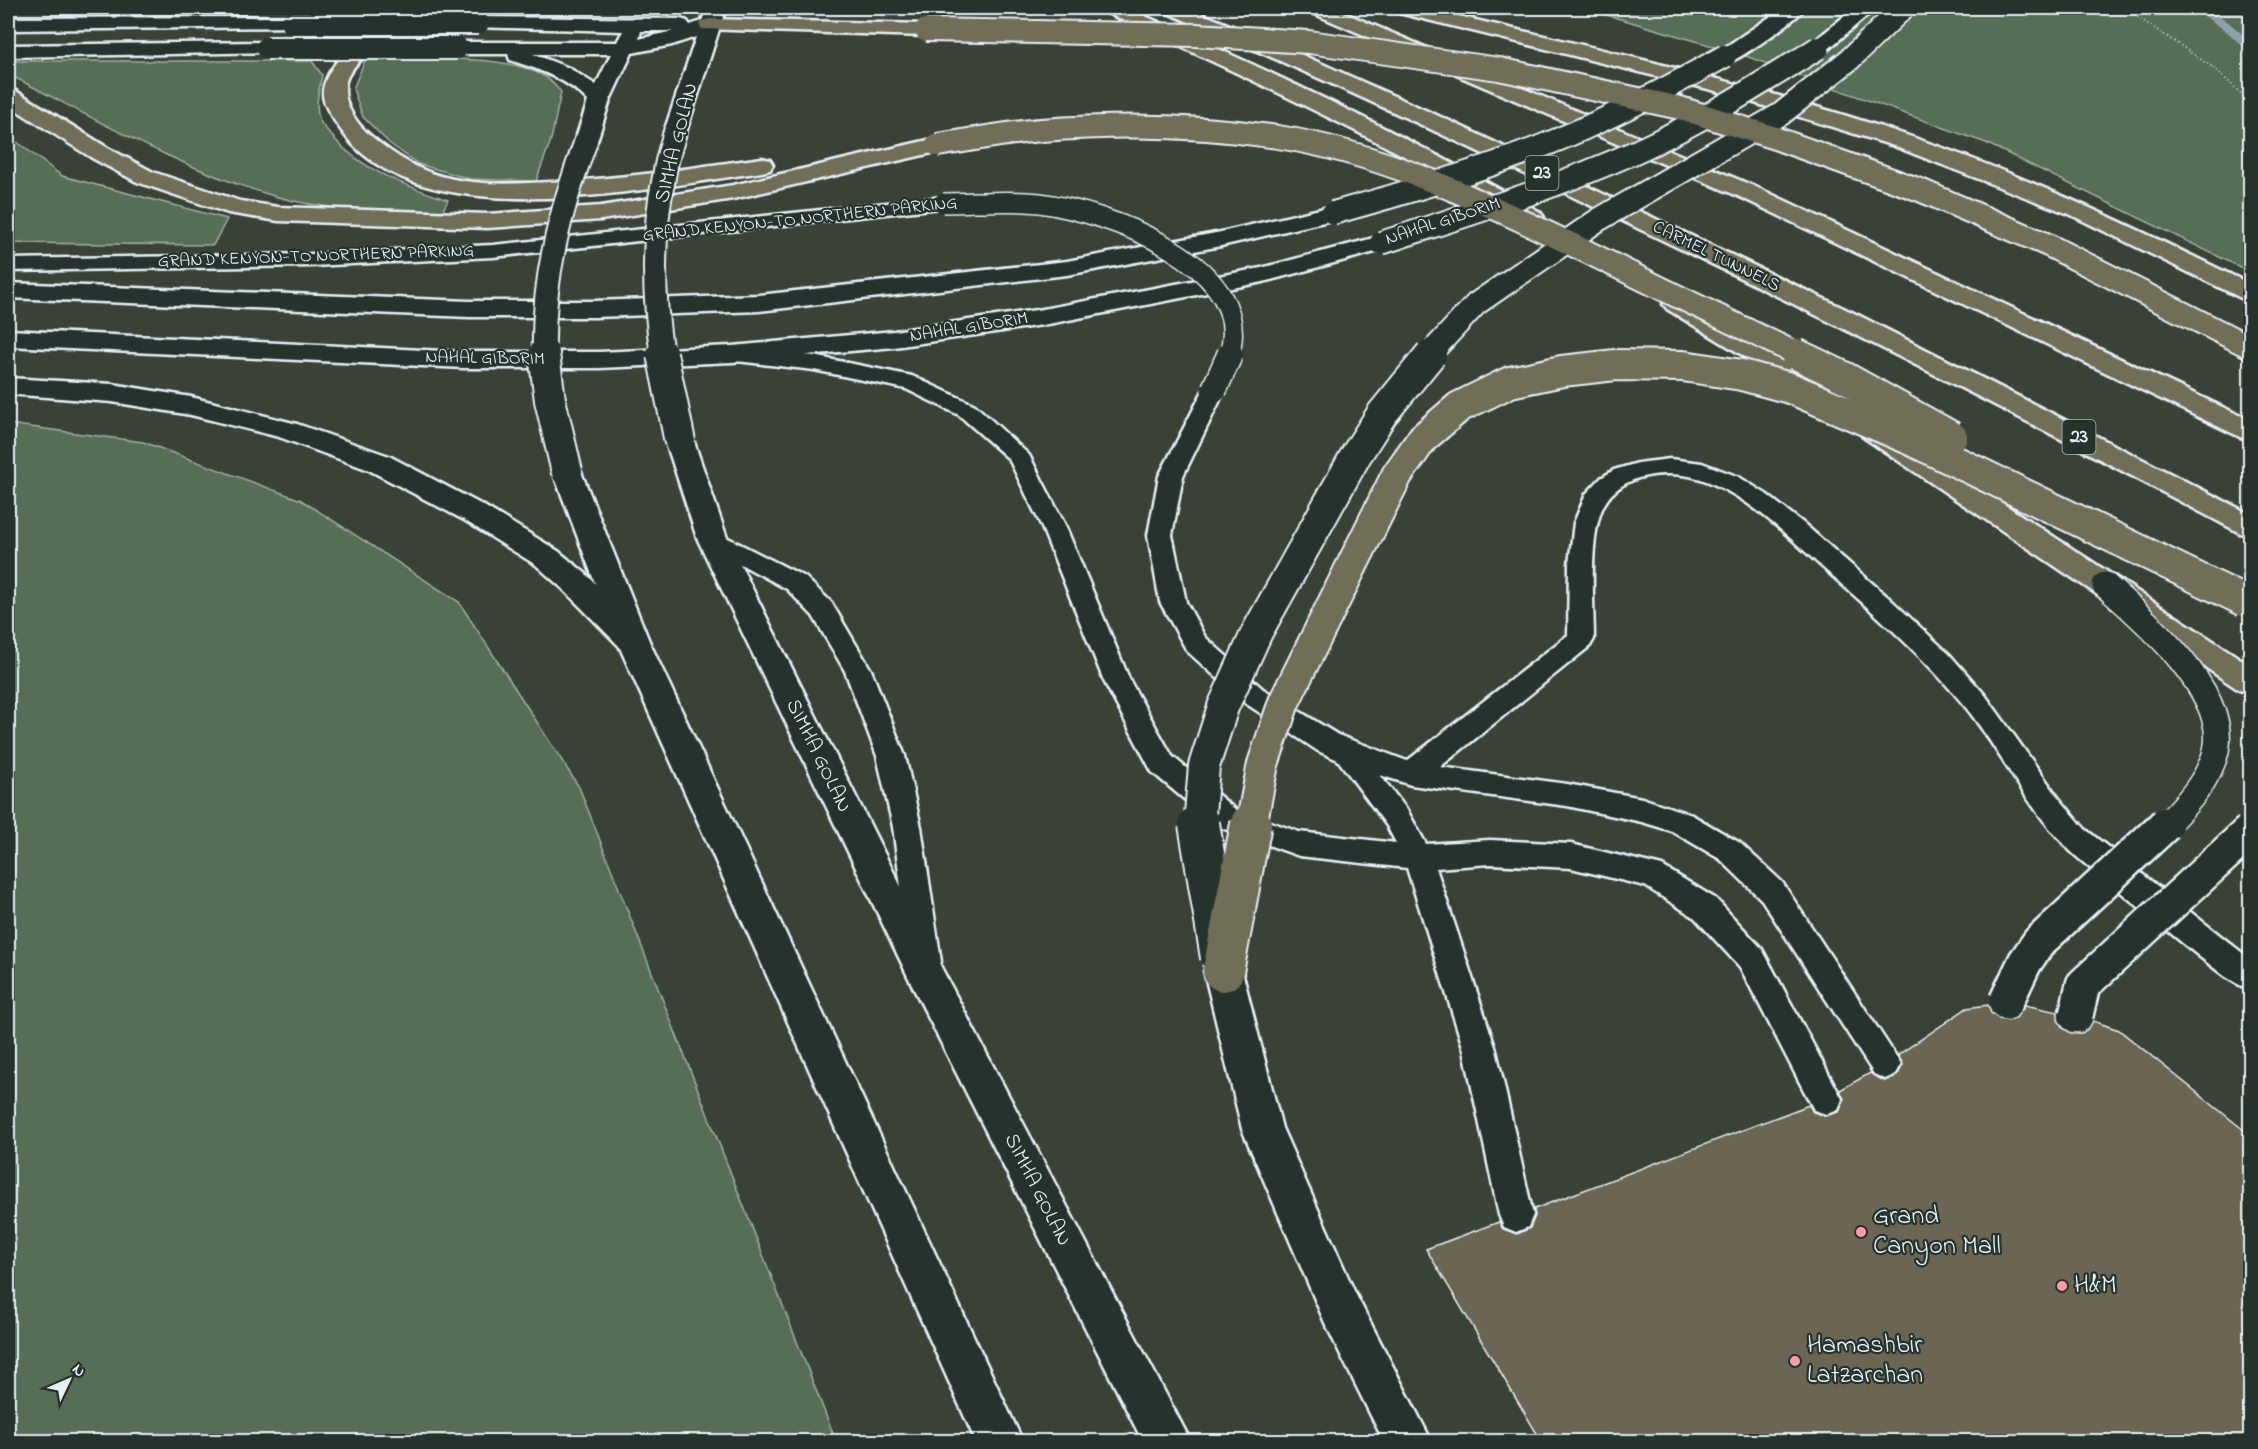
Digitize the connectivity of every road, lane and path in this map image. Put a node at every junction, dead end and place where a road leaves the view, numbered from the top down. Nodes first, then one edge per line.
1 (410, 8) edge
2 (565, 8) edge
3 (852, 8) edge
4 (1112, 8) edge
5 (1172, 8) edge
6 (1317, 8) edge
7 (1402, 8) edge
8 (1795, 8) edge
9 (1866, 8) edge
10 (1903, 8) edge
11 (2124, 8) edge
12 (639, 15) edge
13 (713, 16) edge
14 (514, 21) junction
15 (8, 24) edge
16 (926, 30) junction
17 (489, 48) junction
18 (624, 48) junction
19 (8, 51) edge
20 (8, 96) edge
21 (599, 100) junction
22 (2250, 102) edge
23 (937, 145) junction
24 (8, 265) edge
25 (8, 291) edge
26 (2250, 293) edge
27 (8, 338) edge
28 (2250, 347) edge
29 (732, 354) junction
30 (8, 386) edge
31 (2250, 431) edge
32 (2250, 526) edge
33 (712, 538) junction
34 (2105, 585) junction
35 (2248, 602) edge
36 (633, 641) junction
37 (2250, 681) edge
38 (1348, 752) junction
39 (1412, 774) junction
40 (2250, 831) edge
41 (1418, 857) junction
42 (1223, 971) junction
43 (2250, 976) edge
44 (928, 981) junction
45 (2006, 1002) dead end
46 (2076, 1015) dead end
47 (1886, 1064) dead end
48 (1826, 1099) dead end
49 (1516, 1215) dead end
50 (1000, 1442) edge
51 (1168, 1442) edge
52 (1409, 1442) edge

1 - 23 highway
2 - 14 main road
3 - 16 highway
4 - 34 highway, bridge
5 - 32 highway, CARMEL TUNNELS / 23
6 - 31 highway
7 - 26 highway
8 - 25 main road, NAHAL GIBORIM, bridge
9 - 29 main road, NAHAL GIBORIM, bridge
10 - 42 main road, bridge
11 - 22 path
12 - 13 main road
12 - 14 main road
12 - 18 main road
13 - 16 highway
13 - 18 main road
13 - 33 main road, SIMHA GOLAN, bridge
14 - 15 main road, bridge
16 - 28 highway, bridge
17 - 18 main road
17 - 19 main road, bridge
17 - 21 main road
18 - 21 main road
20 - 23 highway
21 - 36 main road, bridge
23 - 35 highway, bridge
24 - 38 lane, GRAND KENYON-TO NORTHERN PARKING, bridge
27 - 29 main road, NAHAL GIBORIM
29 - 41 lane
30 - 36 main road
33 - 44 main road, SIMHA GOLAN
33 - 44 lane
34 - 37 highway, bridge
34 - 45 lane, bridge
35 - 42 highway, bridge
36 - 50 main road
38 - 39 lane, GRAND KENYON-TO NORTHERN PARKING
38 - 41 lane, GRAND KENYON-TO NORTHERN PARKING
39 - 43 lane
39 - 47 lane, GRAND KENYON-TO NORTHERN PARKING
40 - 46 lane, bridge
41 - 48 lane
41 - 49 lane, GRAND KENYON-TO NORTHERN PARKING
42 - 52 main road
44 - 51 main road, SIMHA GOLAN

